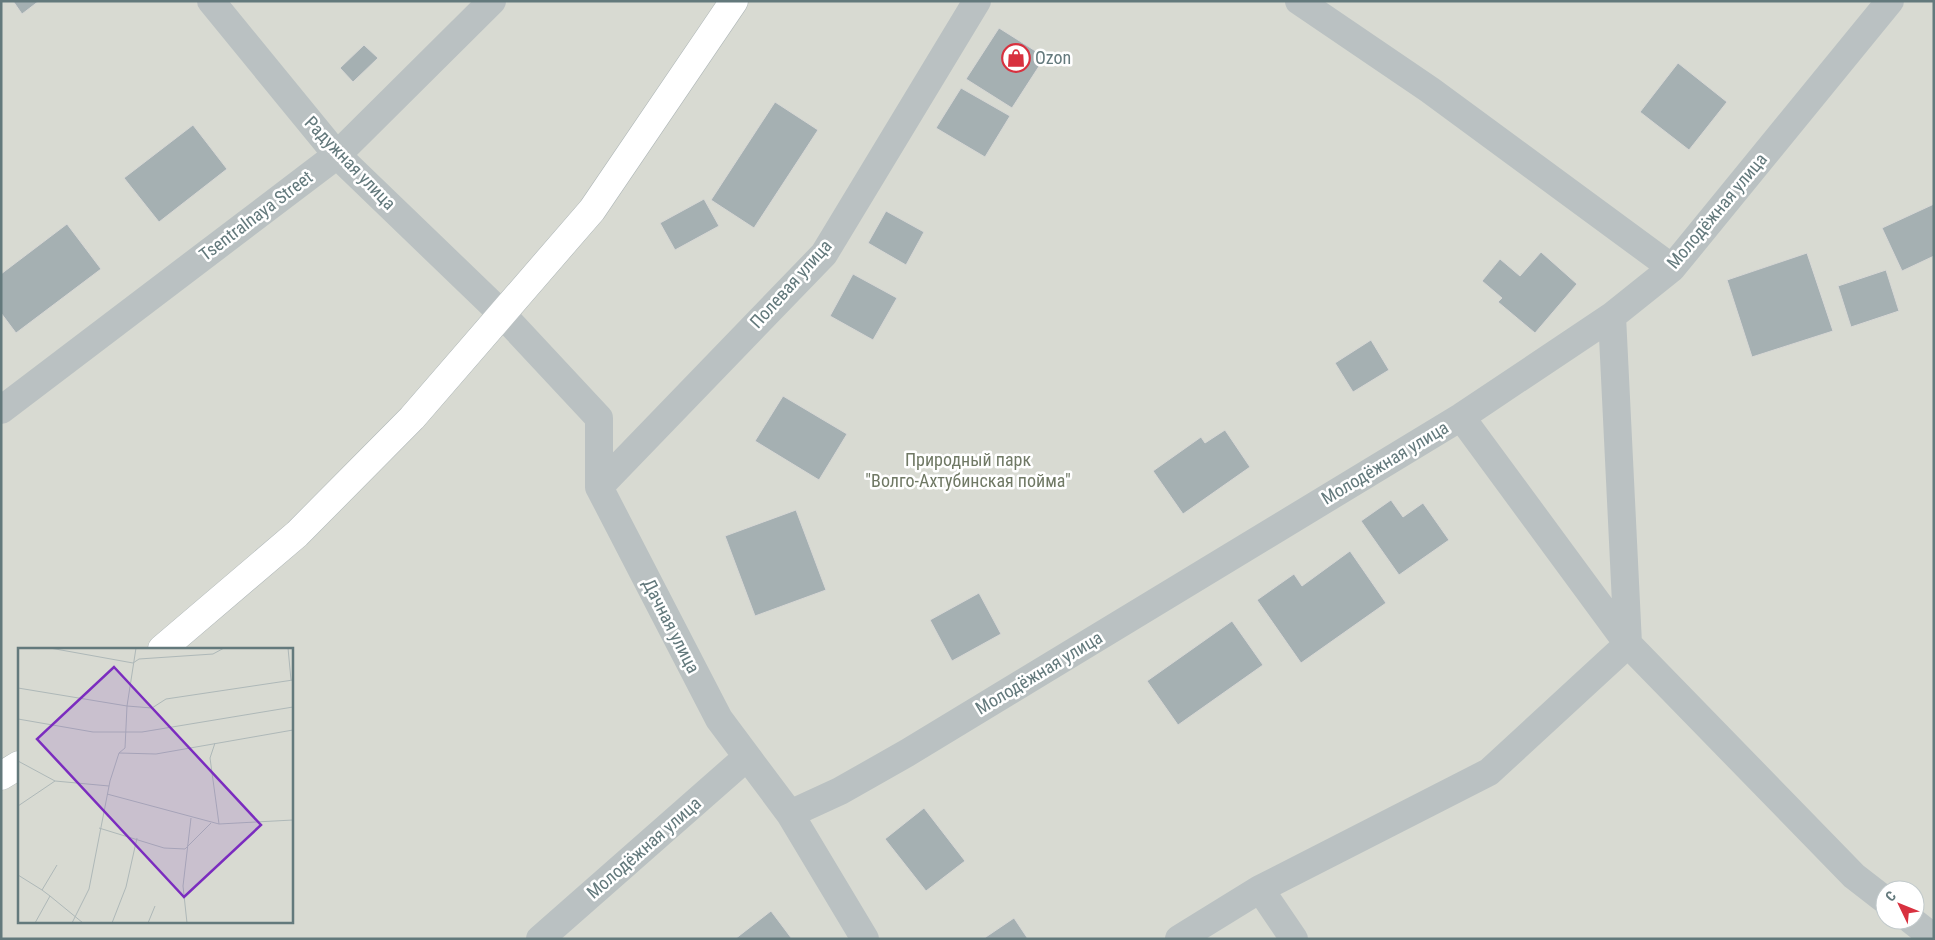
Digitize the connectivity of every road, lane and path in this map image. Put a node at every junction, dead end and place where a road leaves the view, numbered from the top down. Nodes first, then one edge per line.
1 (211, 1) edge
2 (492, 1) edge
3 (734, 1) edge
4 (977, 1) edge
5 (1299, 1) edge
6 (1890, 1) edge
7 (337, 155) junction
8 (1672, 268) junction
9 (502, 314) junction
10 (1612, 316) junction
11 (1, 410) edge
12 (1461, 417) junction
13 (599, 486) junction
14 (1628, 644) junction
15 (163, 648) edge
16 (747, 757) junction
17 (18, 766) edge
18 (1, 776) edge
19 (790, 814) junction
20 (1260, 889) junction
21 (1875, 892) edge
22 (1924, 930) edge
23 (1934, 938) edge
24 (540, 939) edge
25 (865, 939) edge
26 (1179, 939) edge
27 (1294, 939) edge

1 - 7 street, Радужная улица
2 - 7 street, Tsentralnaya Street
3 - 9 main road
4 - 13 street, Полевая улица
5 - 8 street
6 - 8 street, Молодёжная улица
7 - 9 street, Радужная улица
7 - 11 street, Tsentralnaya Street
8 - 10 street, Молодёжная улица
9 - 13 street, Дачная улица
9 - 15 main road
10 - 12 street, Молодёжная улица
10 - 14 street
12 - 14 street
12 - 19 street, Молодёжная улица
13 - 16 street, Дачная улица
14 - 20 street
14 - 21 street
16 - 19 street, Дачная улица
16 - 24 street, Молодёжная улица
17 - 18 main road
19 - 25 street, Дачная улица
20 - 26 street
20 - 27 street
22 - 23 street

